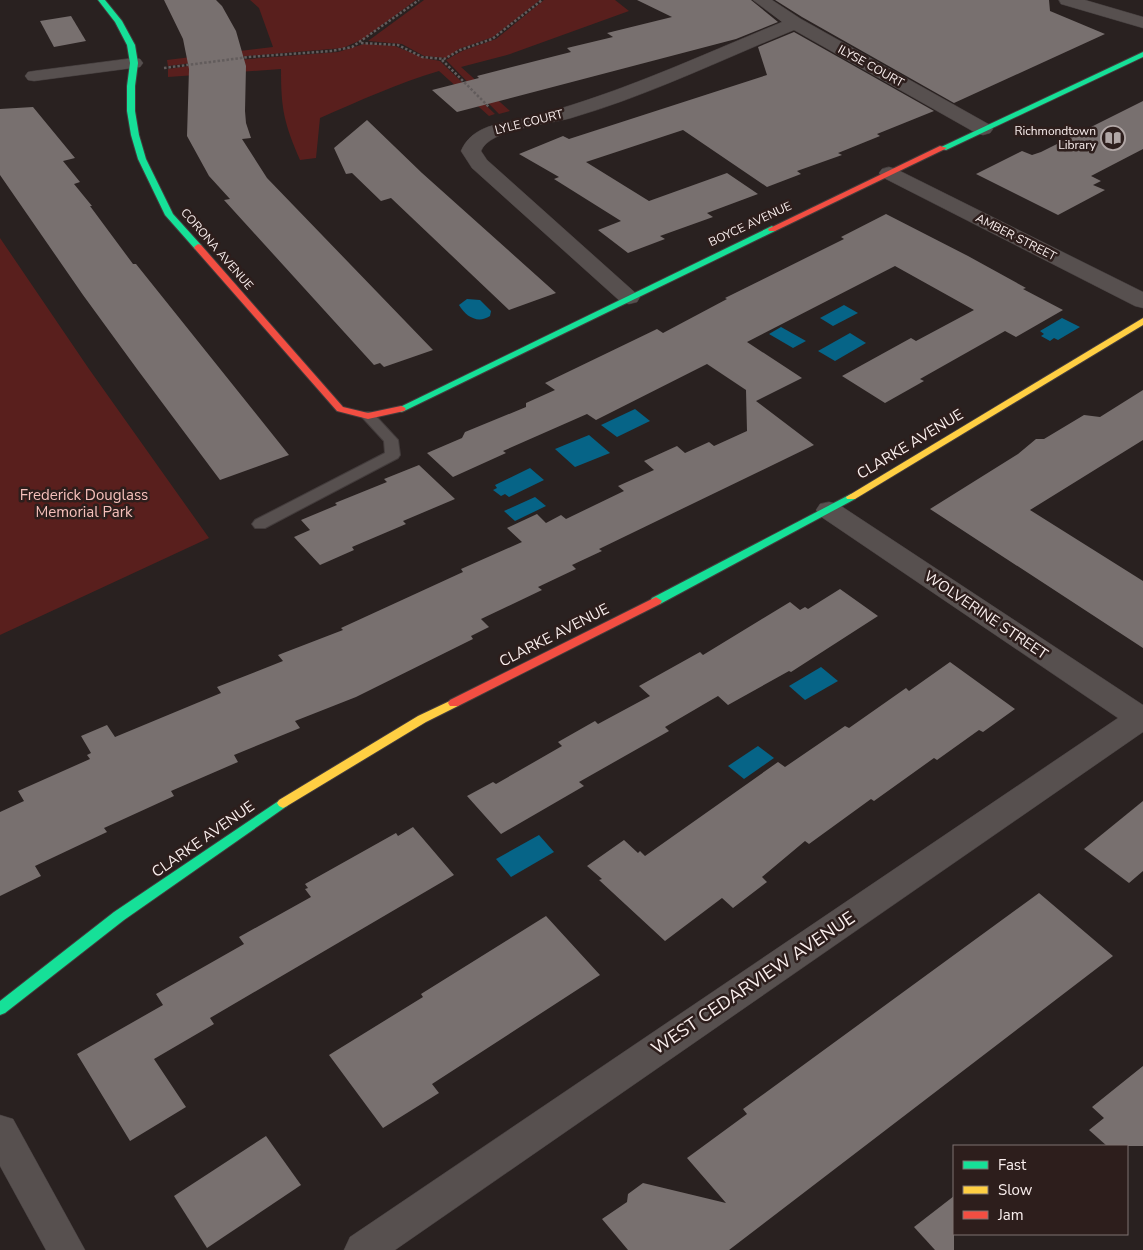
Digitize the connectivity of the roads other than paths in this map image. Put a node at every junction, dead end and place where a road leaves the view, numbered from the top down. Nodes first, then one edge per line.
1 (101, 0) edge
2 (761, 0) edge
3 (1067, 0) edge
4 (795, 23) junction
5 (1143, 23) edge
6 (1143, 54) edge
7 (134, 63) junction
8 (34, 76) dead end
9 (983, 129) junction
10 (889, 173) junction
11 (629, 297) junction
12 (1143, 301) edge
13 (1143, 321) edge
14 (368, 416) junction
15 (829, 510) junction
16 (260, 524) dead end
17 (1142, 719) edge
18 (0, 1009) edge
19 (0, 1131) edge
20 (66, 1250) edge
21 (363, 1250) edge

1 - 7 street, CORONA AVENUE
2 - 4 street, ILYSE COURT
3 - 5 street
4 - 9 street, ILYSE COURT
4 - 11 street, LYLE COURT
6 - 9 street, BOYCE AVENUE
7 - 8 street
7 - 14 street, CORONA AVENUE
9 - 10 street, BOYCE AVENUE
10 - 11 street, BOYCE AVENUE
10 - 12 street, AMBER STREET
11 - 14 street, BOYCE AVENUE
13 - 15 street, CLARKE AVENUE
14 - 16 lane
15 - 17 street, WOLVERINE STREET
15 - 18 street, CLARKE AVENUE
17 - 21 street, WEST CEDARVIEW AVENUE
19 - 20 street

